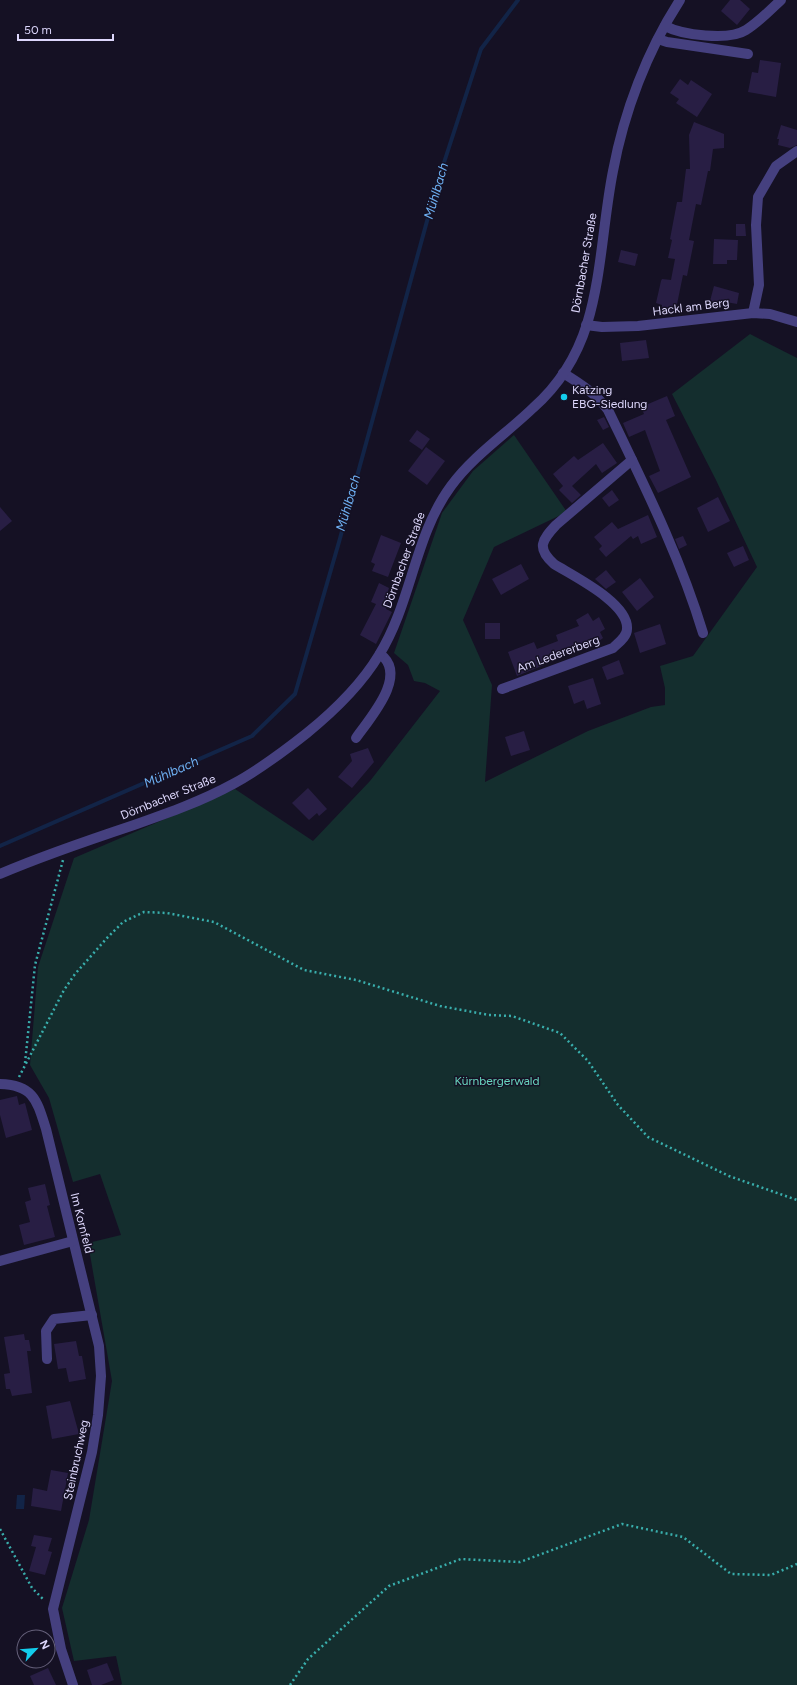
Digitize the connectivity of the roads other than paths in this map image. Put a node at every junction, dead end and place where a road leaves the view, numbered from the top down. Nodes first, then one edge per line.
1 (680, 0) edge
2 (781, 0) edge
3 (665, 26) junction
4 (658, 38) junction
5 (748, 54) dead end
6 (797, 152) edge
7 (753, 313) junction
8 (797, 322) edge
9 (586, 325) junction
10 (563, 373) junction
11 (632, 460) junction
12 (703, 633) dead end
13 (380, 654) junction
14 (502, 688) dead end
15 (356, 738) dead end
16 (0, 874) edge
17 (0, 1084) edge
18 (73, 1241) junction
19 (0, 1261) edge
20 (92, 1315) junction
21 (47, 1359) dead end
22 (73, 1685) edge

1 - 3 street, Dörnbacher Straße
2 - 3 street
3 - 4 street, Dörnbacher Straße
4 - 5 street
4 - 9 street, Dörnbacher Straße
6 - 7 street
7 - 8 street, Hackl am Berg
7 - 9 street, Hackl am Berg
9 - 10 street, Dörnbacher Straße
10 - 11 street
10 - 13 street, Dörnbacher Straße
11 - 12 street
11 - 14 street, Am Ledererberg
13 - 15 street
13 - 16 street, Dörnbacher Straße
17 - 18 street, Im Kornfeld
18 - 19 street
18 - 20 street, Im Kornfeld
20 - 21 street
20 - 22 street, Steinbruchweg

